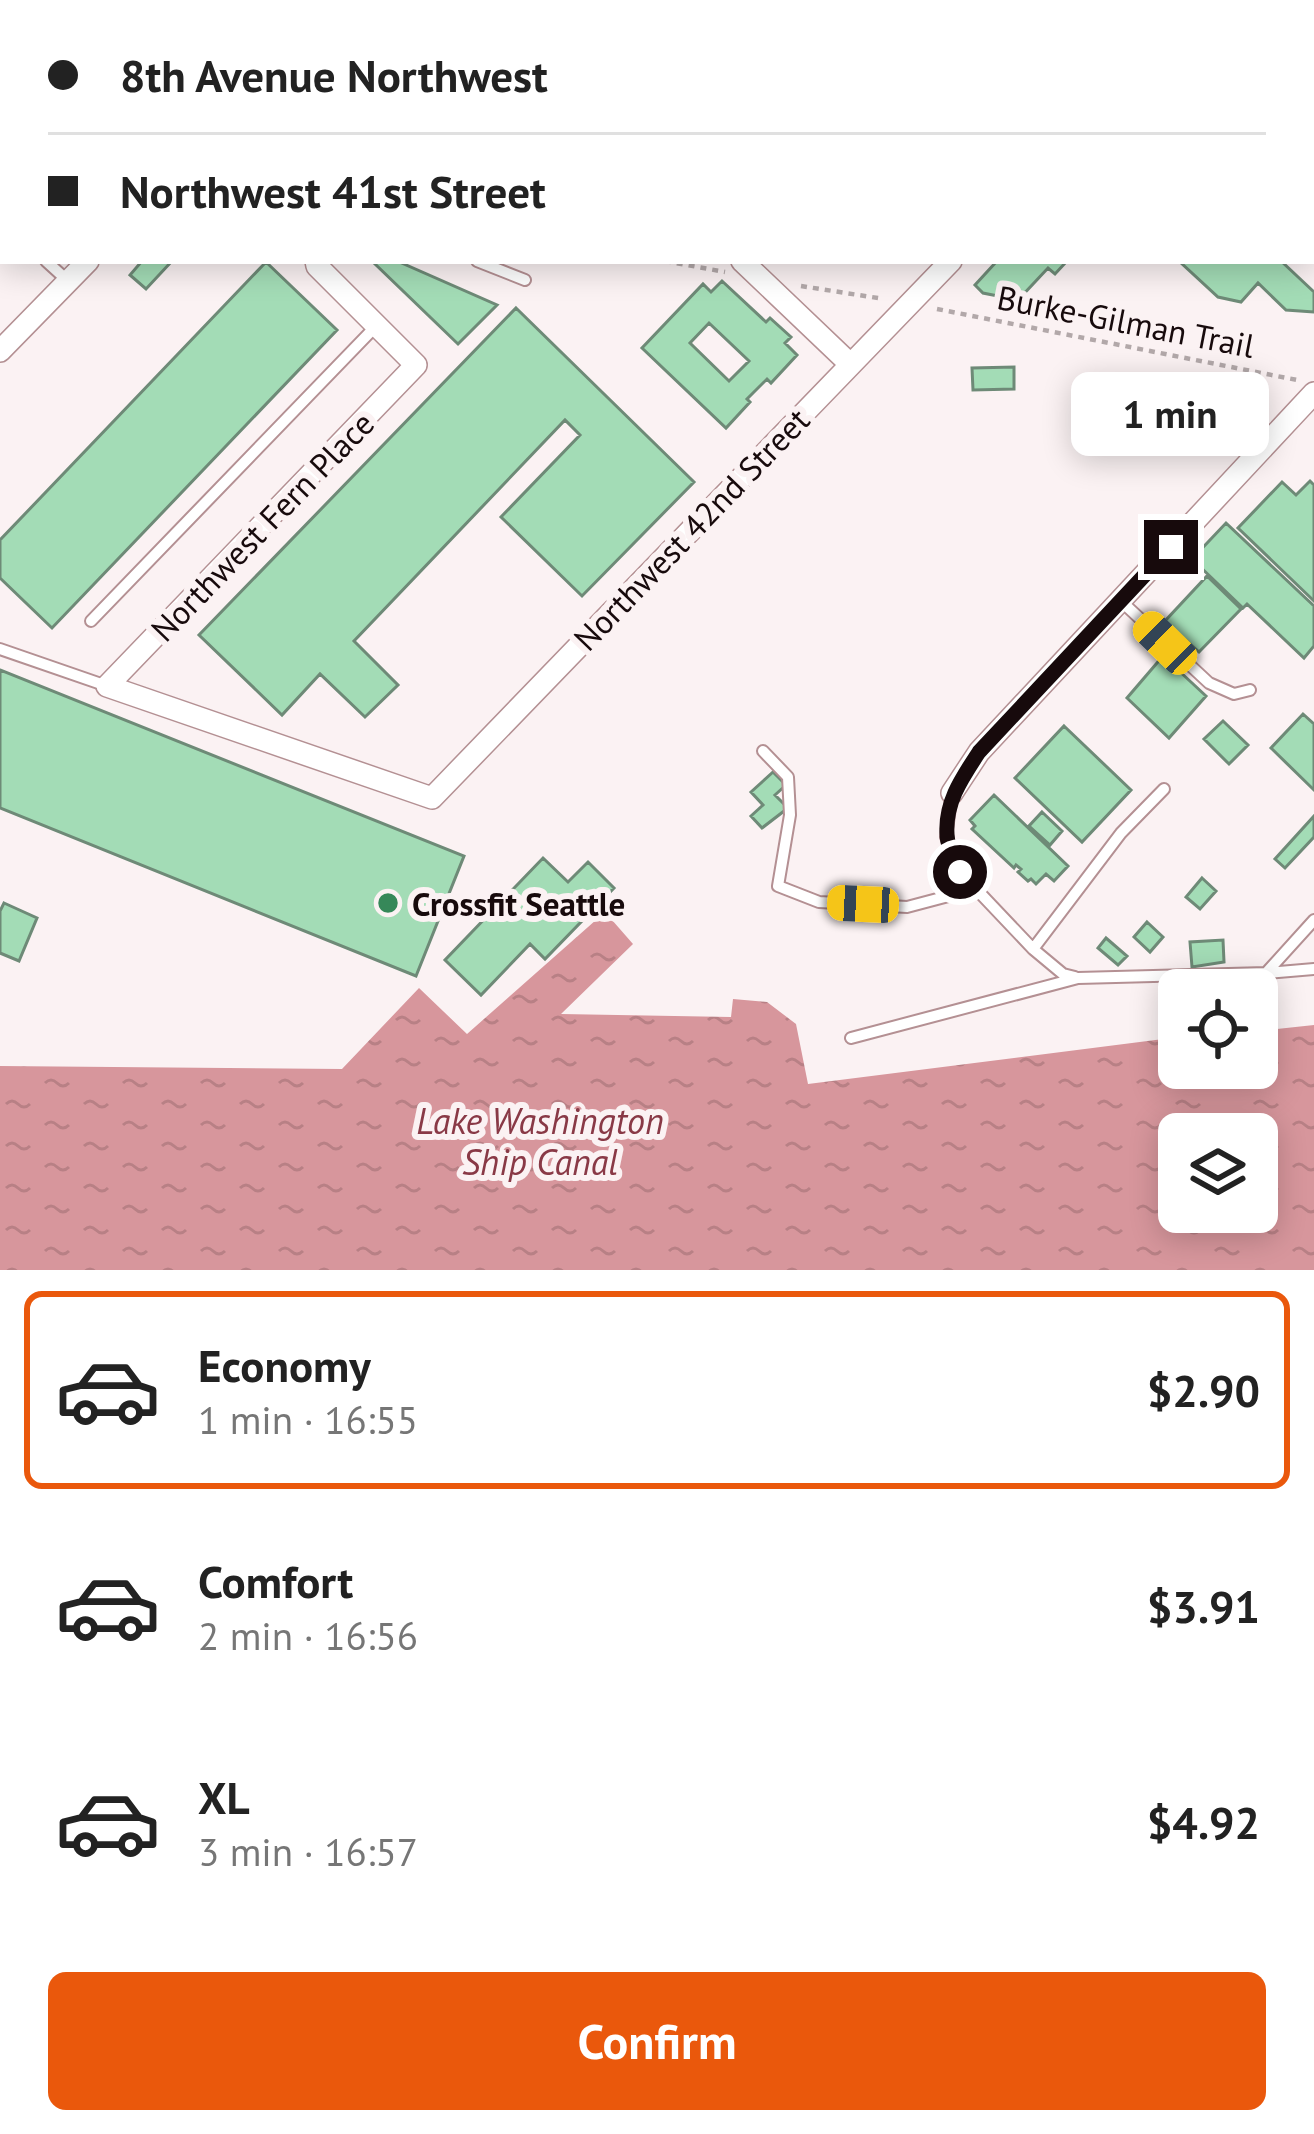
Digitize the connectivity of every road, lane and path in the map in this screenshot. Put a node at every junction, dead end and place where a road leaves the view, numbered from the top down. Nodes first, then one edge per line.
1 (49, 264) edge
2 (85, 264) edge
3 (317, 264) edge
4 (485, 264) edge
5 (700, 264) edge
6 (941, 264) edge
7 (734, 267) edge
8 (525, 280) dead end
9 (68, 281) junction
10 (790, 284) dead end
11 (891, 300) dead end
12 (940, 309) dead end
13 (377, 326) junction
14 (0, 351) edge
15 (850, 364) junction
16 (1308, 387) edge
17 (1121, 601) junction
18 (91, 621) dead end
19 (0, 649) edge
20 (107, 686) junction
21 (1250, 690) dead end
22 (763, 751) dead end
23 (1164, 789) dead end
24 (952, 793) joint
25 (975, 889) junction
26 (1314, 920) edge
27 (1033, 950) junction
28 (1314, 968) edge
29 (1270, 969) edge
30 (1278, 972) edge
31 (1158, 976) edge
32 (1078, 978) junction
33 (851, 1038) dead end

1 - 9 lane
2 - 9 street
3 - 13 street
4 - 8 lane
5 - 7 path
6 - 15 street, Northwest 42nd Street
7 - 15 street
9 - 14 street
10 - 11 path
12 - 16 path, Burke-Gilman Trail
13 - 18 lane
13 - 20 street, Northwest Fern Place
15 - 20 street, Northwest 42nd Street
16 - 17 street
17 - 21 lane
17 - 24 street
19 - 20 lane
22 - 25 lane
23 - 27 lane
24 - 25 lane
25 - 27 lane
26 - 29 lane
27 - 32 lane
28 - 30 lane
31 - 32 lane
32 - 33 lane

